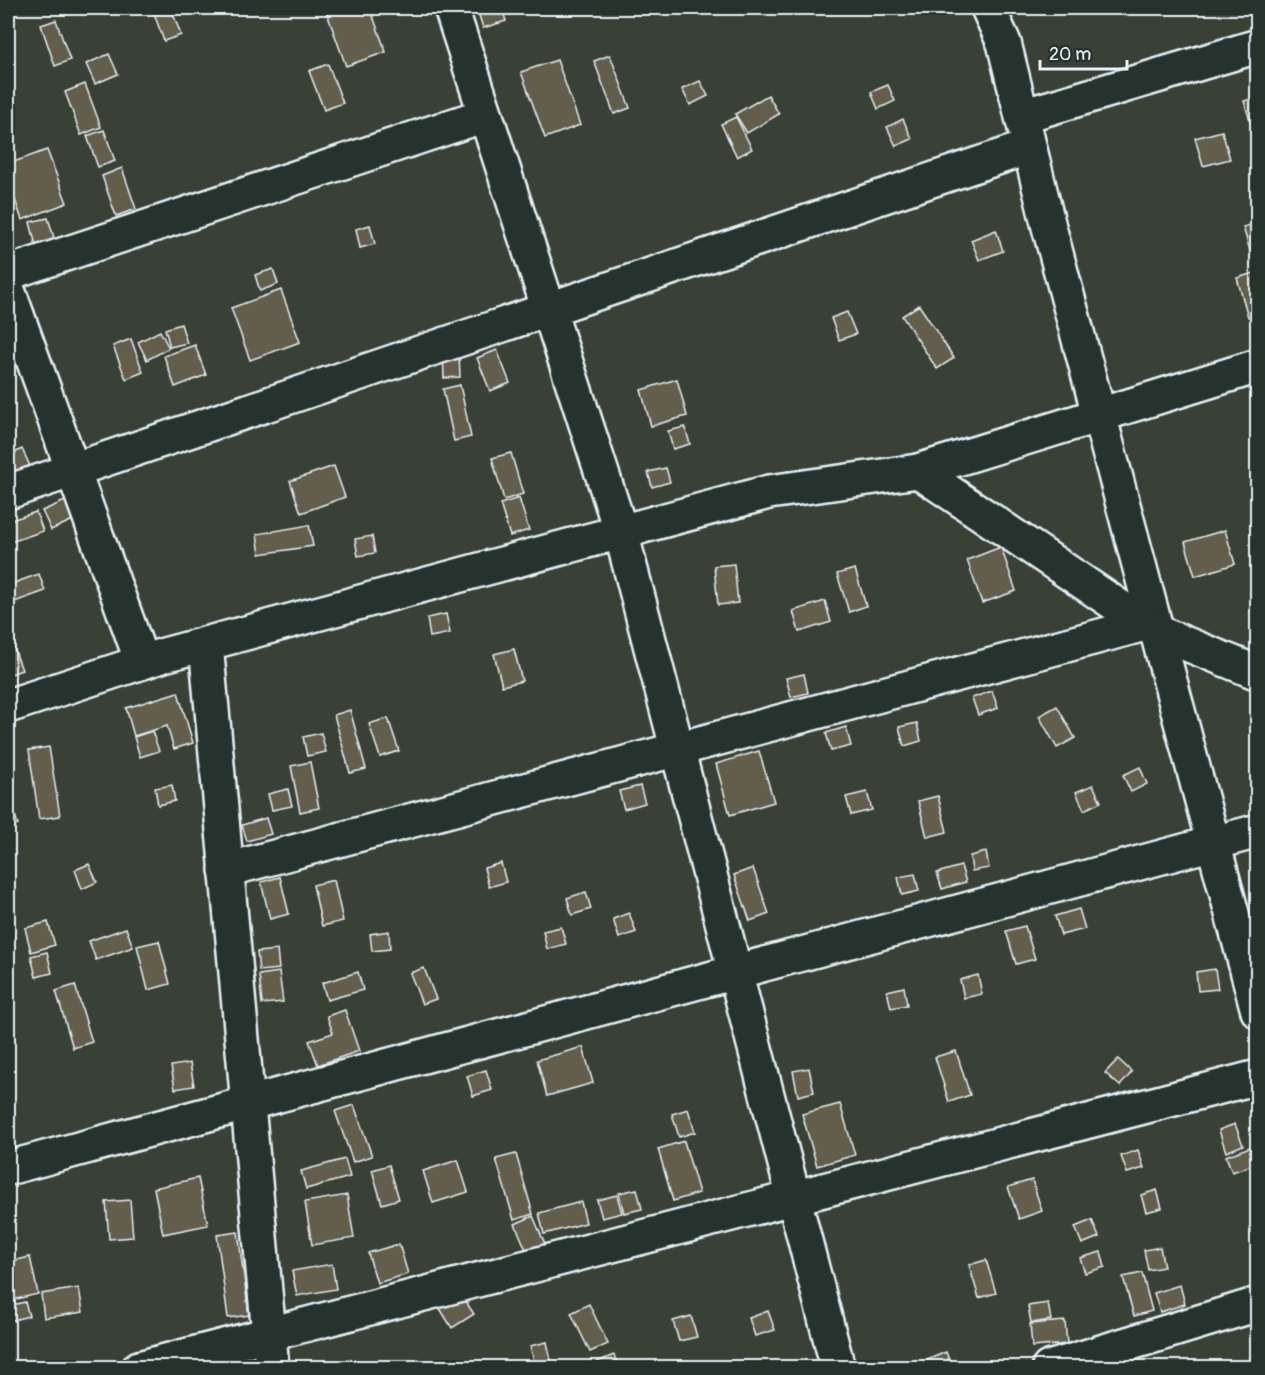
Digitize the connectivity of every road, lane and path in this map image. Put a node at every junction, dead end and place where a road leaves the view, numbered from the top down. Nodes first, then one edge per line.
1 (451, 8) edge
2 (988, 8) edge
3 (1257, 46) edge
4 (485, 115) junction
5 (1022, 116) junction
6 (1029, 147) junction
7 (8, 273) edge
8 (8, 290) edge
9 (549, 311) junction
10 (1257, 366) edge
11 (1099, 415) junction
12 (73, 470) junction
13 (918, 471) junction
14 (8, 492) edge
15 (621, 532) junction
16 (1151, 628) junction
17 (206, 644) junction
18 (142, 662) junction
19 (1257, 673) edge
20 (8, 706) edge
21 (677, 750) junction
22 (1257, 831) edge
23 (1213, 842) junction
24 (226, 870) junction
25 (735, 971) junction
26 (1257, 1011) edge
27 (1257, 1077) edge
28 (248, 1103) junction
29 (8, 1168) edge
30 (794, 1197) junction
31 (1257, 1304) edge
32 (269, 1334) junction
33 (139, 1368) edge
34 (272, 1368) edge
35 (838, 1368) edge
36 (1048, 1368) edge

1 - 4 street
2 - 5 street
3 - 5 street
4 - 7 street
4 - 9 street
5 - 6 street
6 - 9 street
6 - 11 street
8 - 12 street
9 - 12 street
9 - 15 street
10 - 11 street
11 - 13 street
11 - 16 street
12 - 14 street
12 - 18 street
13 - 15 street
13 - 16 street
15 - 17 street
15 - 21 street
16 - 19 street
16 - 21 street
16 - 23 street
17 - 18 street
17 - 24 street
18 - 20 street
21 - 24 street
21 - 25 street
22 - 23 street
23 - 25 street
23 - 26 street
24 - 28 street
25 - 28 street
25 - 30 street
27 - 30 street
28 - 29 street
28 - 32 street
30 - 32 street
30 - 35 street
31 - 36 street
32 - 33 street
32 - 34 street

